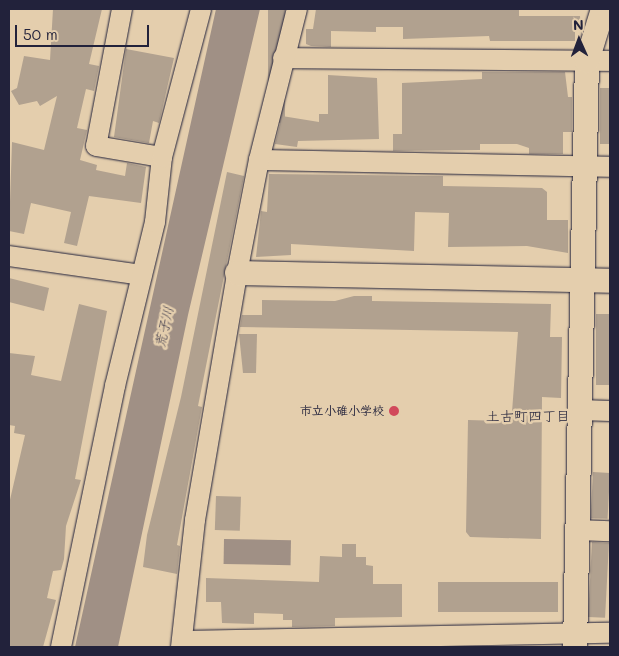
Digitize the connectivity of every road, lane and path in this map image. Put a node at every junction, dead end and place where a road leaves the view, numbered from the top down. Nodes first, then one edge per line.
1 (122, 9) edge
2 (201, 9) edge
3 (297, 9) edge
4 (603, 9) edge
5 (283, 58) junction
6 (587, 61) junction
7 (610, 61) edge
8 (162, 157) junction
9 (259, 160) junction
10 (585, 167) junction
11 (610, 168) edge
12 (9, 256) edge
13 (237, 273) junction
14 (142, 276) junction
15 (582, 280) junction
16 (610, 281) edge
17 (580, 410) junction
18 (610, 411) edge
19 (577, 530) junction
20 (610, 531) edge
21 (610, 633) edge
22 (575, 640) edge
23 (181, 644) edge
24 (61, 647) edge

1 - 8 street
2 - 8 street
3 - 5 street
4 - 6 street
5 - 6 street
5 - 9 street
6 - 7 street
6 - 10 street
8 - 14 street
9 - 10 street
9 - 13 street
10 - 11 street
10 - 15 street
12 - 14 street
13 - 15 street
13 - 23 street
14 - 24 street
15 - 16 street
15 - 17 street
17 - 18 street
17 - 19 street
19 - 20 street
19 - 22 street
21 - 22 street
22 - 23 street

